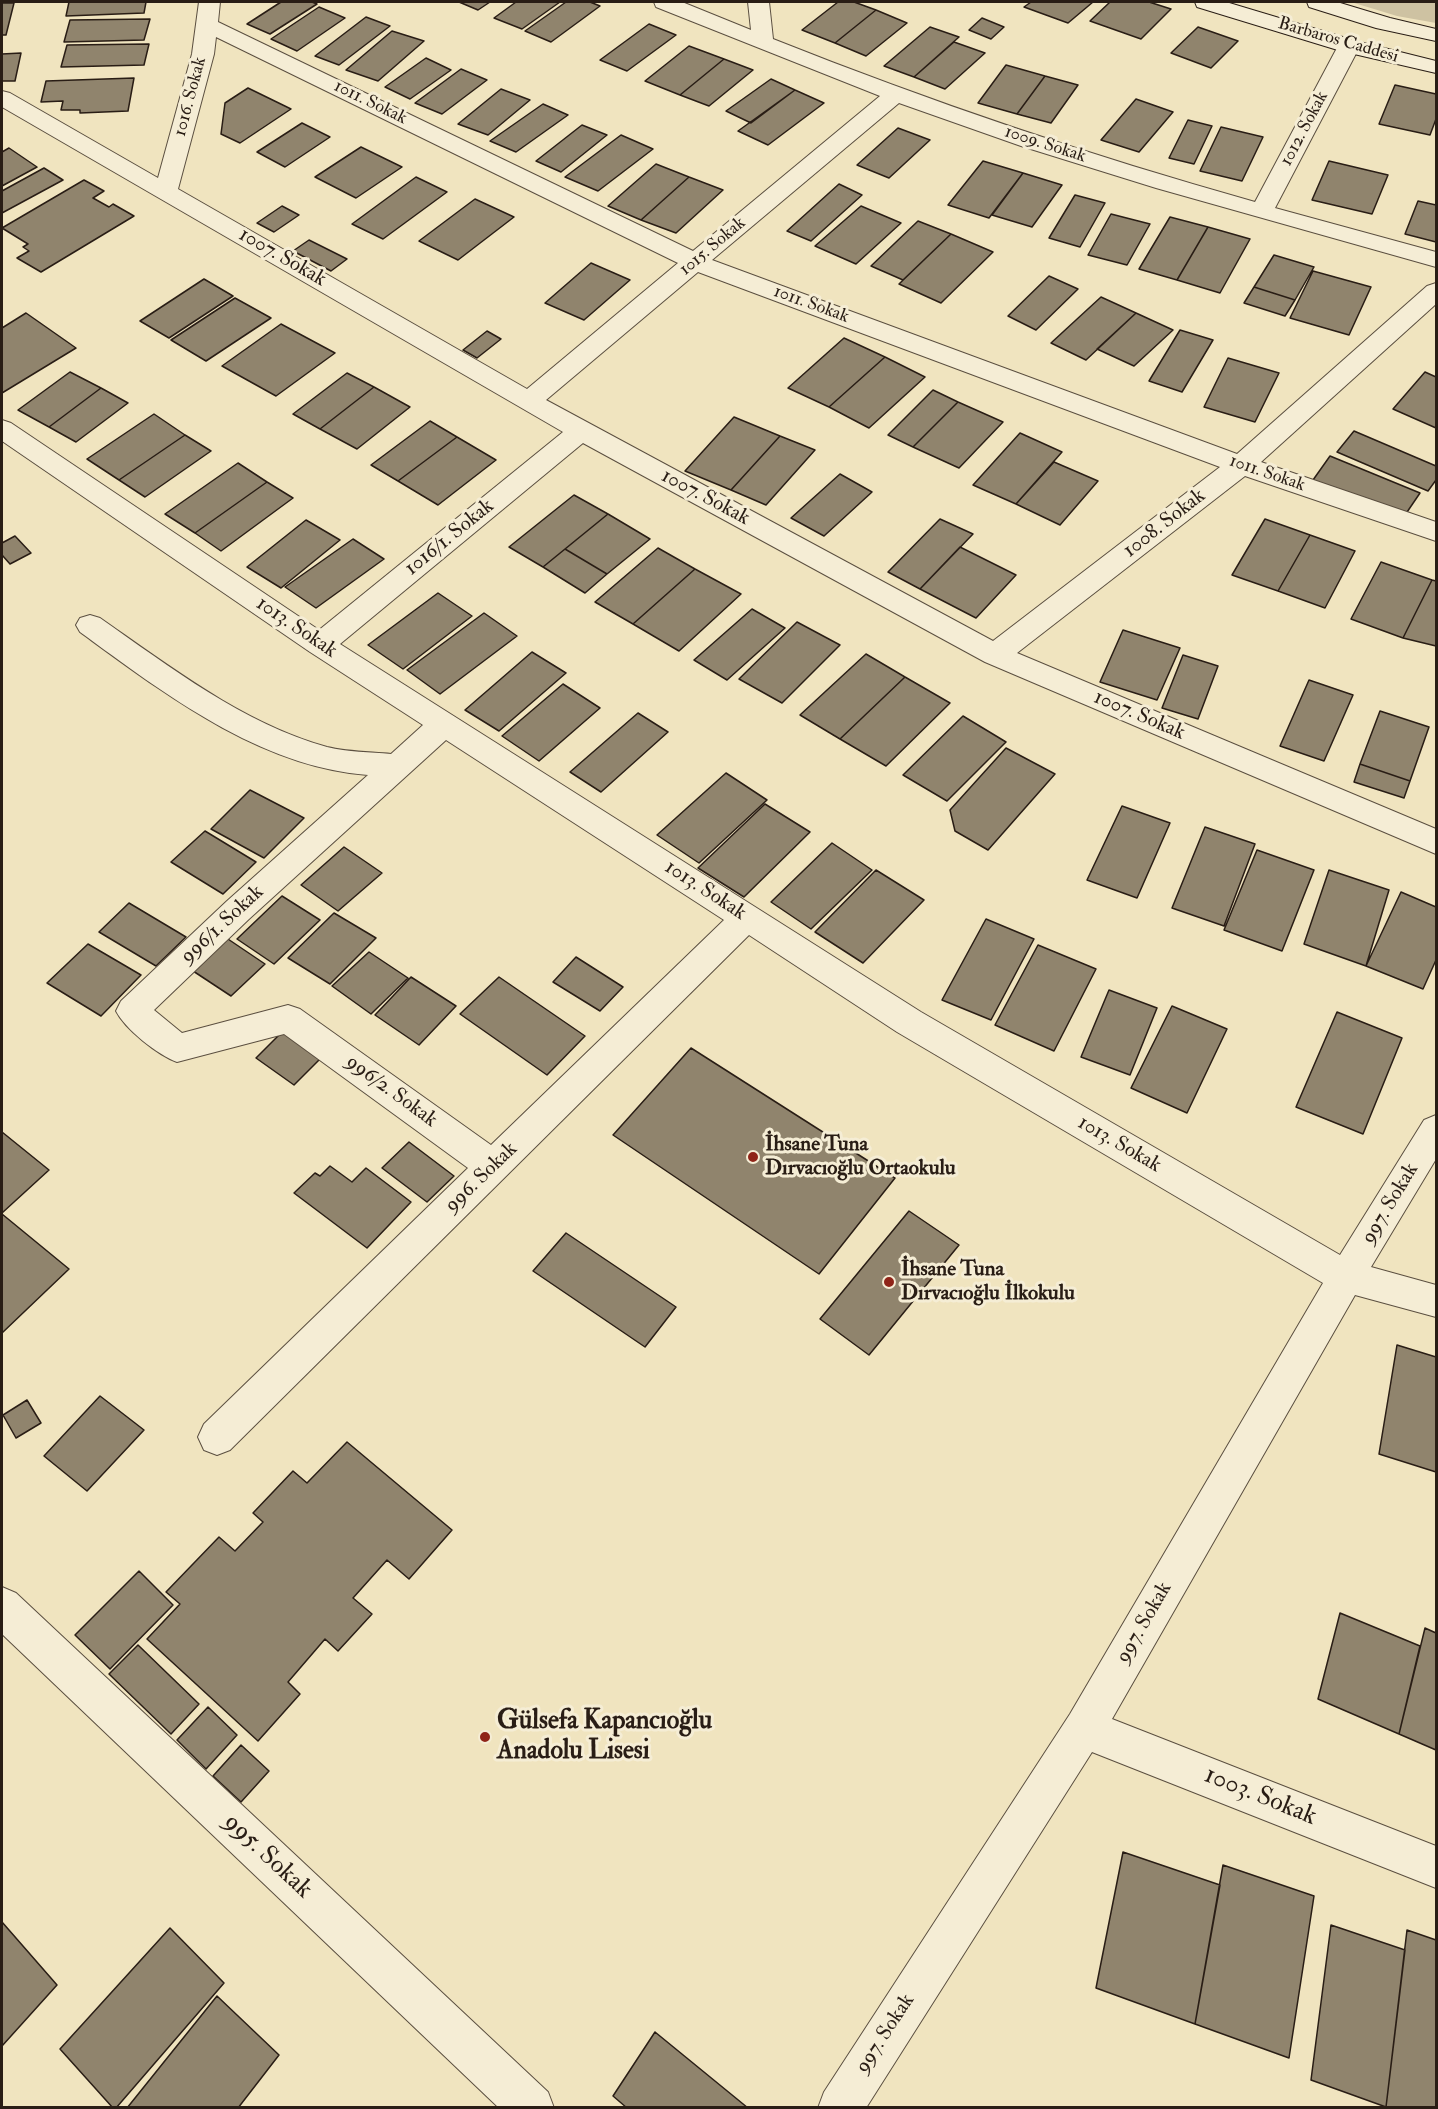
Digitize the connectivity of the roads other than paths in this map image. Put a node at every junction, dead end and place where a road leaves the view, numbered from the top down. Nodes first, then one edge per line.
1 (664, 2) edge
2 (759, 2) edge
3 (1205, 2) edge
4 (1317, 2) edge
5 (209, 13) edge
6 (1437, 35) edge
7 (763, 43) junction
8 (1349, 46) junction
9 (1437, 67) edge
10 (896, 94) junction
11 (2, 98) edge
12 (166, 191) junction
13 (1261, 212) junction
14 (1437, 260) edge
15 (695, 262) junction
16 (1437, 291) edge
17 (530, 400) junction
18 (2, 429) edge
19 (581, 431) junction
20 (1241, 465) junction
21 (1437, 532) edge
22 (90, 625) dead end
23 (320, 645) junction
24 (996, 655) junction
25 (444, 724) junction
26 (397, 766) junction
27 (1437, 842) edge
28 (746, 918) junction
29 (288, 1019) joint
30 (1437, 1130) edge
31 (494, 1166) junction
32 (1346, 1278) junction
33 (1437, 1301) edge
34 (217, 1437) dead end
35 (2, 1607) edge
36 (1084, 1728) junction
37 (1437, 1867) edge
38 (532, 2108) edge
39 (840, 2108) edge

1 - 7 street, 1009. Sokak
2 - 7 street
3 - 8 street, Barbaros Caddesi
4 - 6 street, Barbaros Caddesi
5 - 12 street, 1016. Sokak
5 - 15 street, 1011. Sokak
7 - 10 street, 1009. Sokak
8 - 9 street, Barbaros Caddesi
8 - 13 street, 1012. Sokak
10 - 13 street, 1009. Sokak
10 - 15 street, 1015. Sokak
11 - 12 street, 1007. Sokak
12 - 17 street, 1007. Sokak
13 - 14 street, 1009. Sokak
15 - 17 street, 1015. Sokak
15 - 20 street, 1011. Sokak
16 - 20 street, 1008. Sokak
17 - 19 street, 1007. Sokak
18 - 23 street, 1013. Sokak
19 - 23 street, 1016/1. Sokak
19 - 24 street, 1007. Sokak
20 - 21 street, 1011. Sokak
20 - 24 street, 1008. Sokak
22 - 26 street
23 - 25 street, 1013. Sokak
24 - 27 street, 1007. Sokak
25 - 26 street, 996/1. Sokak
25 - 28 street, 1013. Sokak
26 - 29 street, 996/1. Sokak
28 - 31 street, 996. Sokak
28 - 32 street, 1013. Sokak
29 - 31 street, 996/2. Sokak
30 - 32 street, 997. Sokak
31 - 34 street, 996. Sokak
32 - 33 street, 1013. Sokak
32 - 36 street, 997. Sokak
35 - 38 street, 995. Sokak
36 - 37 street, 1003. Sokak
36 - 39 street, 997. Sokak

